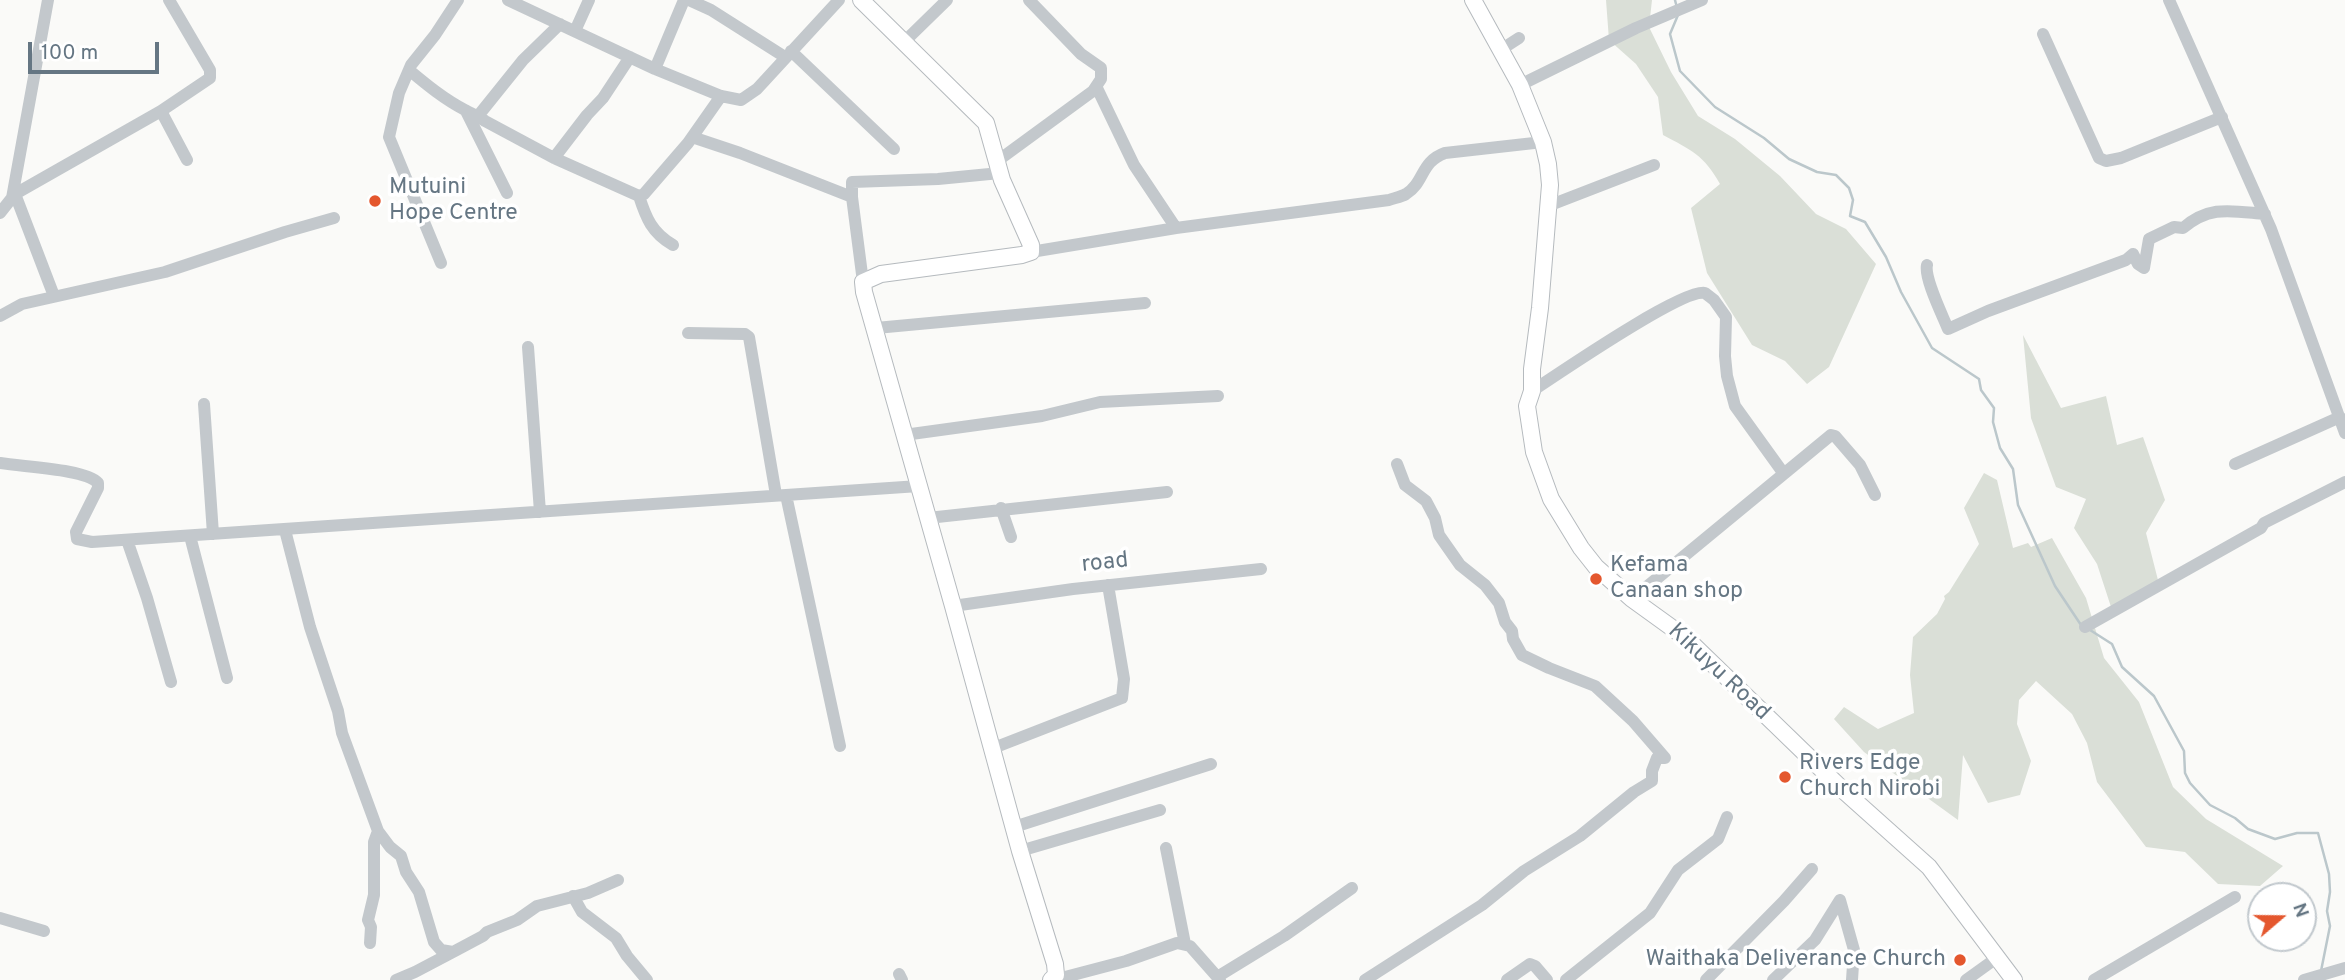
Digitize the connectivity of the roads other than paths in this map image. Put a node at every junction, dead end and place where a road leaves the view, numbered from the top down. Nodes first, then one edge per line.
1 (48, 0) edge
2 (169, 0) edge
3 (457, 0) edge
4 (508, 0) edge
5 (589, 0) edge
6 (687, 0) edge
7 (839, 0) edge
8 (861, 0) edge
9 (947, 0) edge
10 (1029, 0) edge
11 (1473, 0) edge
12 (1702, 0) edge
13 (2169, 0) edge
14 (714, 5) edge
15 (560, 24) junction
16 (575, 31) junction
17 (2043, 34) dead end
18 (1519, 38) dead end
19 (905, 41) junction
20 (1502, 49) junction
21 (788, 54) junction
22 (630, 57) junction
23 (655, 69) junction
24 (409, 70) junction
25 (1520, 85) junction
26 (1097, 88) junction
27 (721, 96) junction
28 (161, 111) junction
29 (472, 114) junction
30 (2222, 117) junction
31 (692, 137) junction
32 (1543, 142) junction
33 (894, 149) dead end
34 (554, 158) junction
35 (187, 160) dead end
36 (1654, 165) dead end
37 (998, 167) junction
38 (507, 193) dead end
39 (13, 196) junction
40 (639, 196) junction
41 (852, 197) junction
42 (1548, 206) junction
43 (0, 213) edge
44 (2265, 214) junction
45 (334, 218) dead end
46 (1176, 228) junction
47 (673, 245) dead end
48 (1031, 252) junction
49 (441, 263) dead end
50 (1927, 265) dead end
51 (863, 282) junction
52 (54, 296) junction
53 (1145, 303) dead end
54 (0, 316) edge
55 (876, 328) junction
56 (688, 333) dead end
57 (528, 347) dead end
58 (1532, 391) junction
59 (1218, 396) dead end
60 (204, 404) dead end
61 (2340, 417) junction
62 (2345, 433) edge
63 (904, 435) junction
64 (0, 463) edge
65 (1397, 464) dead end
66 (2235, 464) dead end
67 (1784, 474) junction
68 (2345, 482) edge
69 (919, 486) junction
70 (1167, 492) dead end
71 (781, 495) junction
72 (1875, 495) dead end
73 (1001, 508) junction
74 (540, 512) junction
75 (928, 518) junction
76 (285, 530) junction
77 (213, 534) junction
78 (190, 536) junction
79 (1011, 537) dead end
80 (127, 540) junction
81 (1261, 569) dead end
82 (1108, 585) junction
83 (1632, 599) junction
84 (953, 606) junction
85 (2085, 627) dead end
86 (228, 678) dead end
87 (171, 682) dead end
88 (840, 746) dead end
89 (991, 749) junction
90 (1211, 764) dead end
91 (1160, 810) dead end
92 (1727, 817) dead end
93 (1014, 827) junction
94 (378, 831) junction
95 (1166, 848) dead end
96 (1020, 851) junction
97 (1812, 869) dead end
98 (618, 880) dead end
99 (1352, 888) dead end
100 (573, 896) junction
101 (2235, 897) dead end
102 (0, 918) edge
103 (44, 931) dead end
104 (370, 943) dead end
105 (1185, 944) junction
106 (453, 952) junction
107 (1998, 957) junction
108 (2345, 968) edge
109 (1054, 977) edge
110 (1218, 978) edge
111 (396, 980) edge
112 (647, 980) edge
113 (1365, 980) edge
114 (1507, 980) edge
115 (1547, 980) edge
116 (1566, 980) edge
117 (1706, 980) edge
118 (1773, 980) edge
119 (1852, 980) edge
120 (1966, 980) edge
121 (2014, 980) edge
122 (2094, 980) edge
123 (2304, 980) edge

1 - 39 street
2 - 28 street
3 - 24 street
4 - 15 street
5 - 16 street
6 - 14 street
6 - 23 street
7 - 21 street
8 - 19 main road
9 - 19 street
10 - 26 street
11 - 20 main road, Kikuyu Road
12 - 25 street
13 - 30 street
14 - 21 street
15 - 16 street
15 - 29 street
16 - 22 street
17 - 30 street
18 - 20 street
19 - 37 main road
20 - 25 main road, Kikuyu Road
21 - 27 street
21 - 33 street
22 - 23 street
22 - 34 street
23 - 27 street
24 - 29 street
24 - 49 street
25 - 32 main road, Kikuyu Road
26 - 37 street
26 - 46 street
27 - 31 street
28 - 35 street
28 - 39 street
29 - 34 street
29 - 38 street
30 - 44 street
31 - 40 street
31 - 41 street
32 - 42 main road, Kikuyu Road
32 - 46 street
34 - 40 street
36 - 42 street
37 - 41 street
37 - 48 main road
39 - 43 street
39 - 52 street
40 - 47 street
41 - 51 street
42 - 58 main road, Kikuyu Road
44 - 50 street
44 - 61 street
45 - 52 street
46 - 48 street
48 - 51 main road
51 - 55 main road
52 - 54 street
53 - 55 street
55 - 63 main road
56 - 71 street
57 - 74 street
58 - 67 street
58 - 83 main road, Kikuyu Road
59 - 63 street
60 - 77 street
61 - 62 street
61 - 66 street
63 - 69 main road
64 - 80 street
65 - 113 street
67 - 72 street
67 - 83 street
68 - 85 street
69 - 71 street
69 - 75 main road
70 - 73 street
71 - 74 street
71 - 88 street
73 - 75 street
73 - 79 street
74 - 76 street
75 - 84 main road
76 - 77 street
76 - 94 street
77 - 78 street
78 - 80 street
78 - 86 street
80 - 87 street
81 - 82 street, road
82 - 84 street, road
82 - 89 street
83 - 107 main road, Kikuyu Road
84 - 89 main road
89 - 93 main road
90 - 93 street
91 - 96 street
92 - 116 street
93 - 96 main road
94 - 104 street
94 - 106 street
95 - 105 street
96 - 109 main road
97 - 117 street
98 - 100 street
99 - 110 street
100 - 106 street
100 - 112 street
101 - 122 street
102 - 103 street
105 - 109 street
105 - 110 street
106 - 111 street
107 - 120 street
107 - 121 main road, Kikuyu Road
108 - 123 street
114 - 115 street
118 - 119 street

